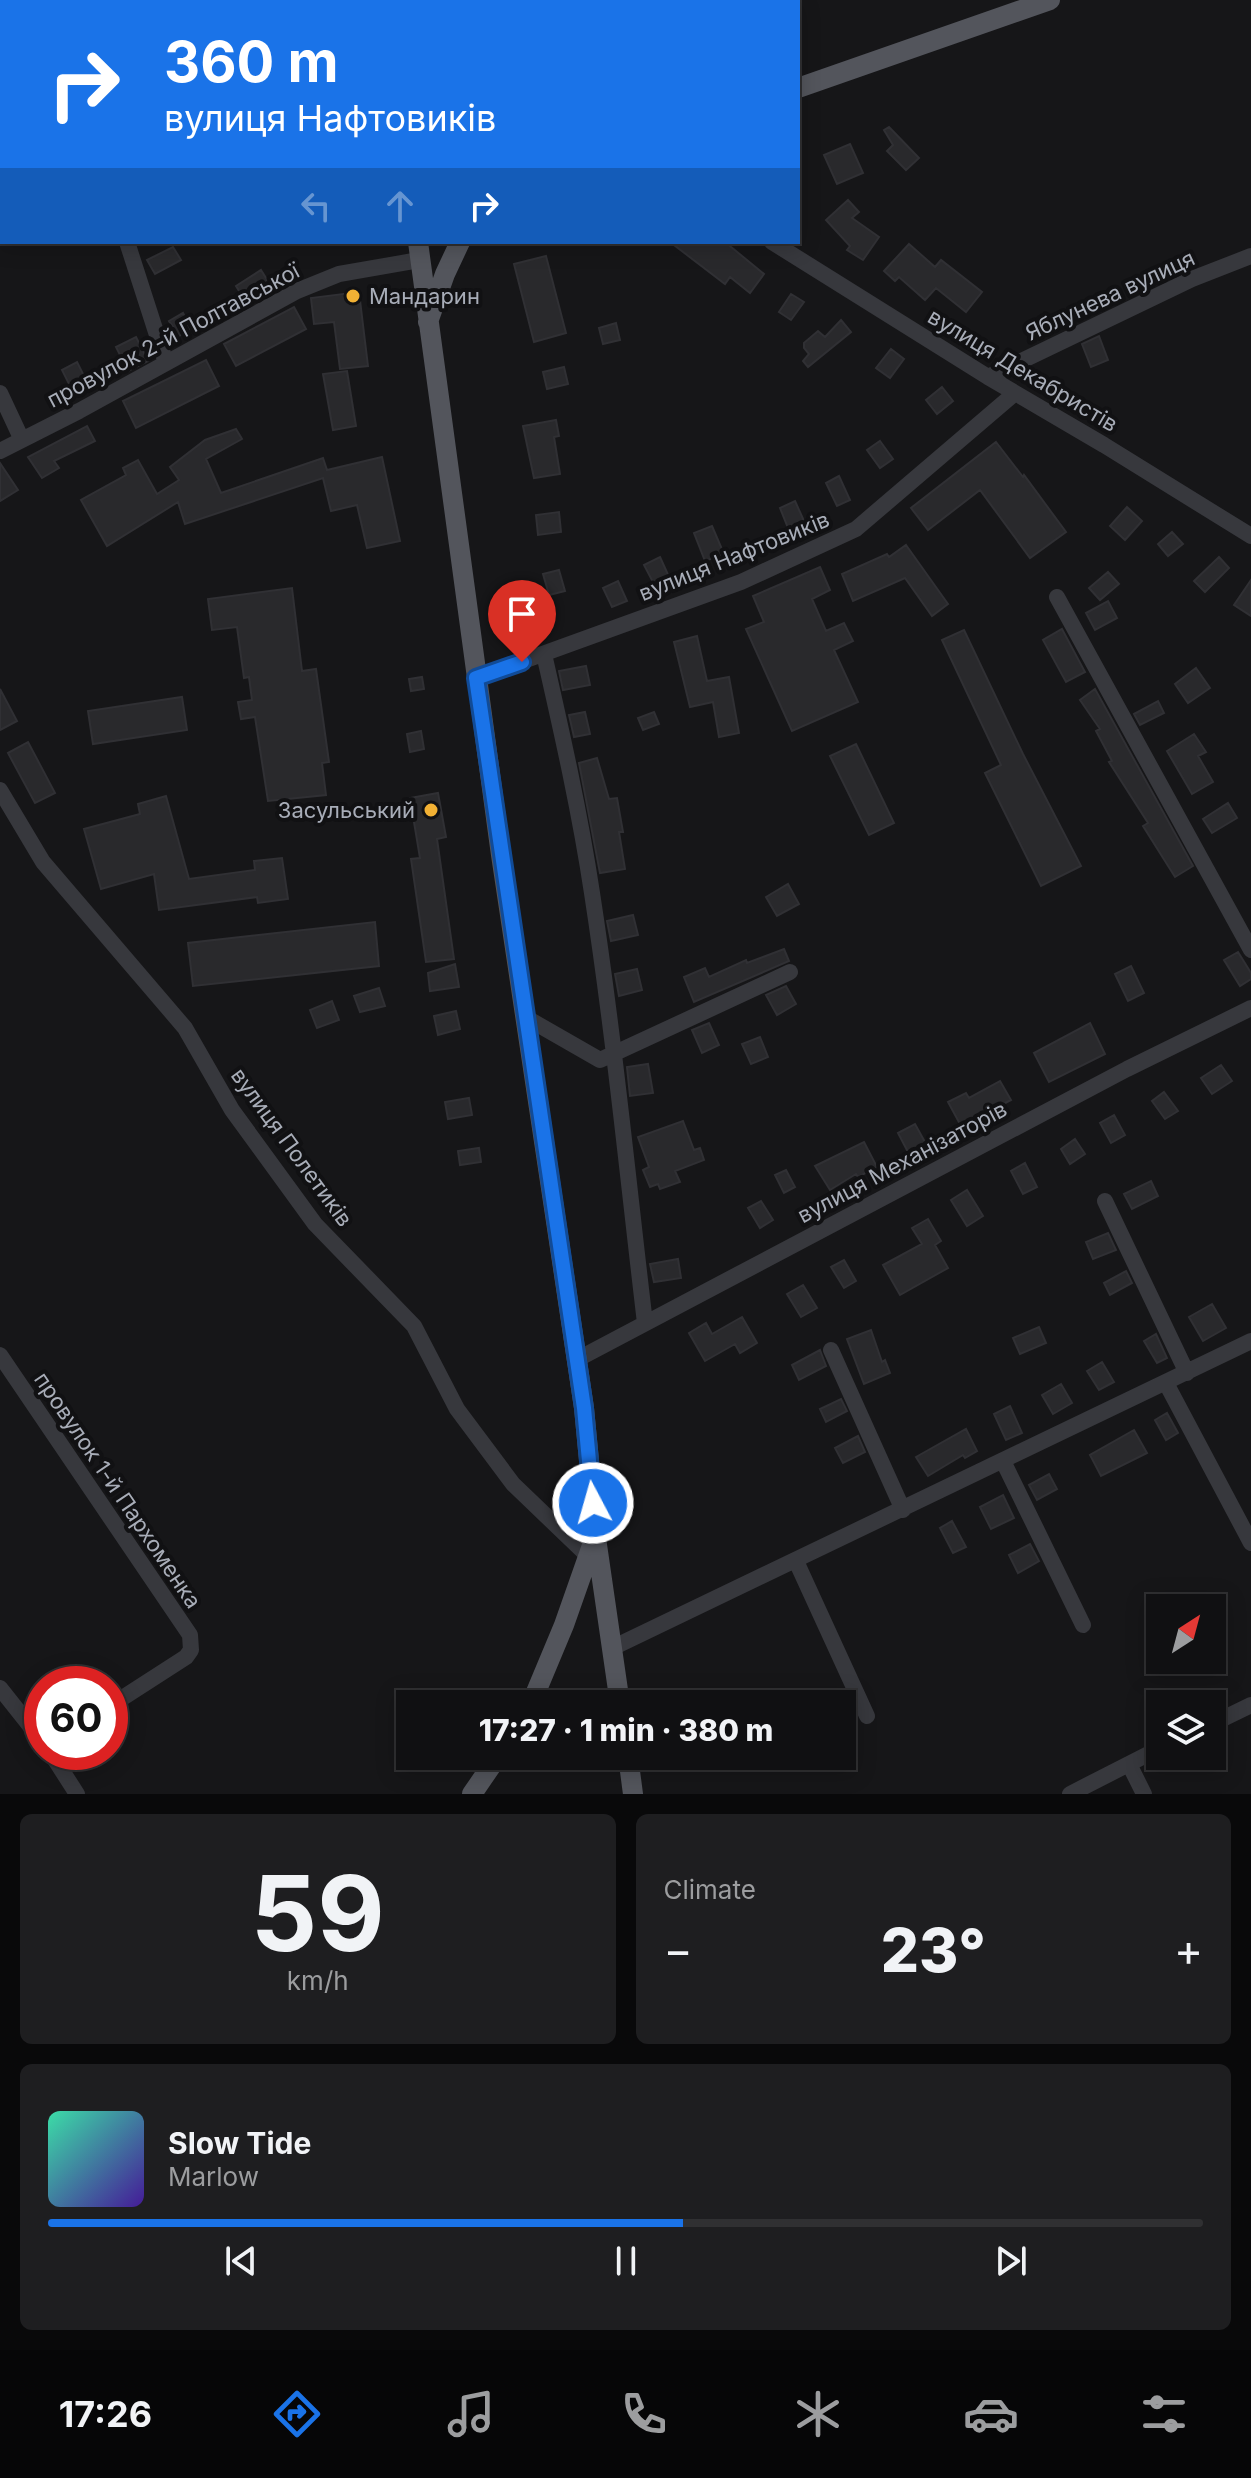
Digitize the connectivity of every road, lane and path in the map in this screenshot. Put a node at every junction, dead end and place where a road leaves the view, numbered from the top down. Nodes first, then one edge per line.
1 (1050, 0) edge
2 (800, 87) edge
3 (128, 244) edge
4 (459, 244) edge
5 (775, 244) edge
6 (418, 251) edge
7 (1251, 256) edge
8 (427, 326) junction
9 (166, 363) junction
10 (988, 377) junction
11 (0, 393) edge
12 (1015, 393) junction
13 (22, 440) junction
14 (0, 451) edge
15 (1250, 533) edge
16 (1057, 597) dead end
17 (544, 654) junction
18 (476, 678) junction
19 (0, 790) edge
20 (1251, 950) edge
21 (790, 972) dead end
22 (1251, 1008) edge
23 (525, 1017) junction
24 (614, 1053) junction
25 (1105, 1201) dead end
26 (645, 1323) junction
27 (1251, 1341) edge
28 (831, 1350) dead end
29 (0, 1355) edge
30 (576, 1360) junction
31 (1187, 1373) junction
32 (1166, 1383) junction
33 (1003, 1461) junction
34 (903, 1510) junction
35 (596, 1534) junction
36 (1251, 1543) edge
37 (588, 1556) junction
38 (796, 1561) junction
39 (1083, 1625) dead end
40 (612, 1648) junction
41 (0, 1689) edge
42 (537, 1690) edge
43 (618, 1690) edge
44 (128, 1694) edge
45 (1251, 1705) edge
46 (867, 1716) dead end
47 (1226, 1717) edge
48 (24, 1719) edge
49 (1146, 1755) edge
50 (1129, 1764) junction
51 (62, 1770) edge
52 (488, 1770) edge
53 (630, 1770) edge
54 (77, 1794) edge
55 (472, 1794) edge
56 (633, 1794) edge
57 (1070, 1794) edge
58 (1144, 1794) edge

1 - 2 main road
3 - 9 street
4 - 8 main road
5 - 10 street, вулиця Декабристів
6 - 8 main road
6 - 9 street, провулок 2-й Полтавської
7 - 10 street, Яблунева вулиця
8 - 18 main road
9 - 13 street, провулок 2-й Полтавської
10 - 12 street, вулиця Декабристів
11 - 13 street
12 - 15 street, вулиця Декабристів
12 - 17 street, вулиця Нафтовиків
13 - 14 street, провулок 2-й Полтавської
16 - 20 street
17 - 18 street, вулиця Нафтовиків
17 - 24 street
18 - 23 main road
19 - 37 street, вулиця Полетиків
21 - 24 street
22 - 26 street, вулиця Механізаторів
23 - 24 street
23 - 30 main road
24 - 26 street
25 - 31 street
26 - 30 street, вулиця Механізаторів
27 - 31 street
28 - 34 street
29 - 44 street, провулок 1-й Пархоменка
30 - 35 main road
31 - 32 street
32 - 33 street
32 - 36 street
33 - 34 street
33 - 39 street
34 - 38 street
35 - 37 main road
35 - 40 main road
37 - 42 main road
38 - 40 street
38 - 46 street
40 - 43 main road
41 - 48 street
45 - 47 street
49 - 50 street
50 - 57 street
50 - 58 street
51 - 54 street
52 - 55 main road
53 - 56 main road

